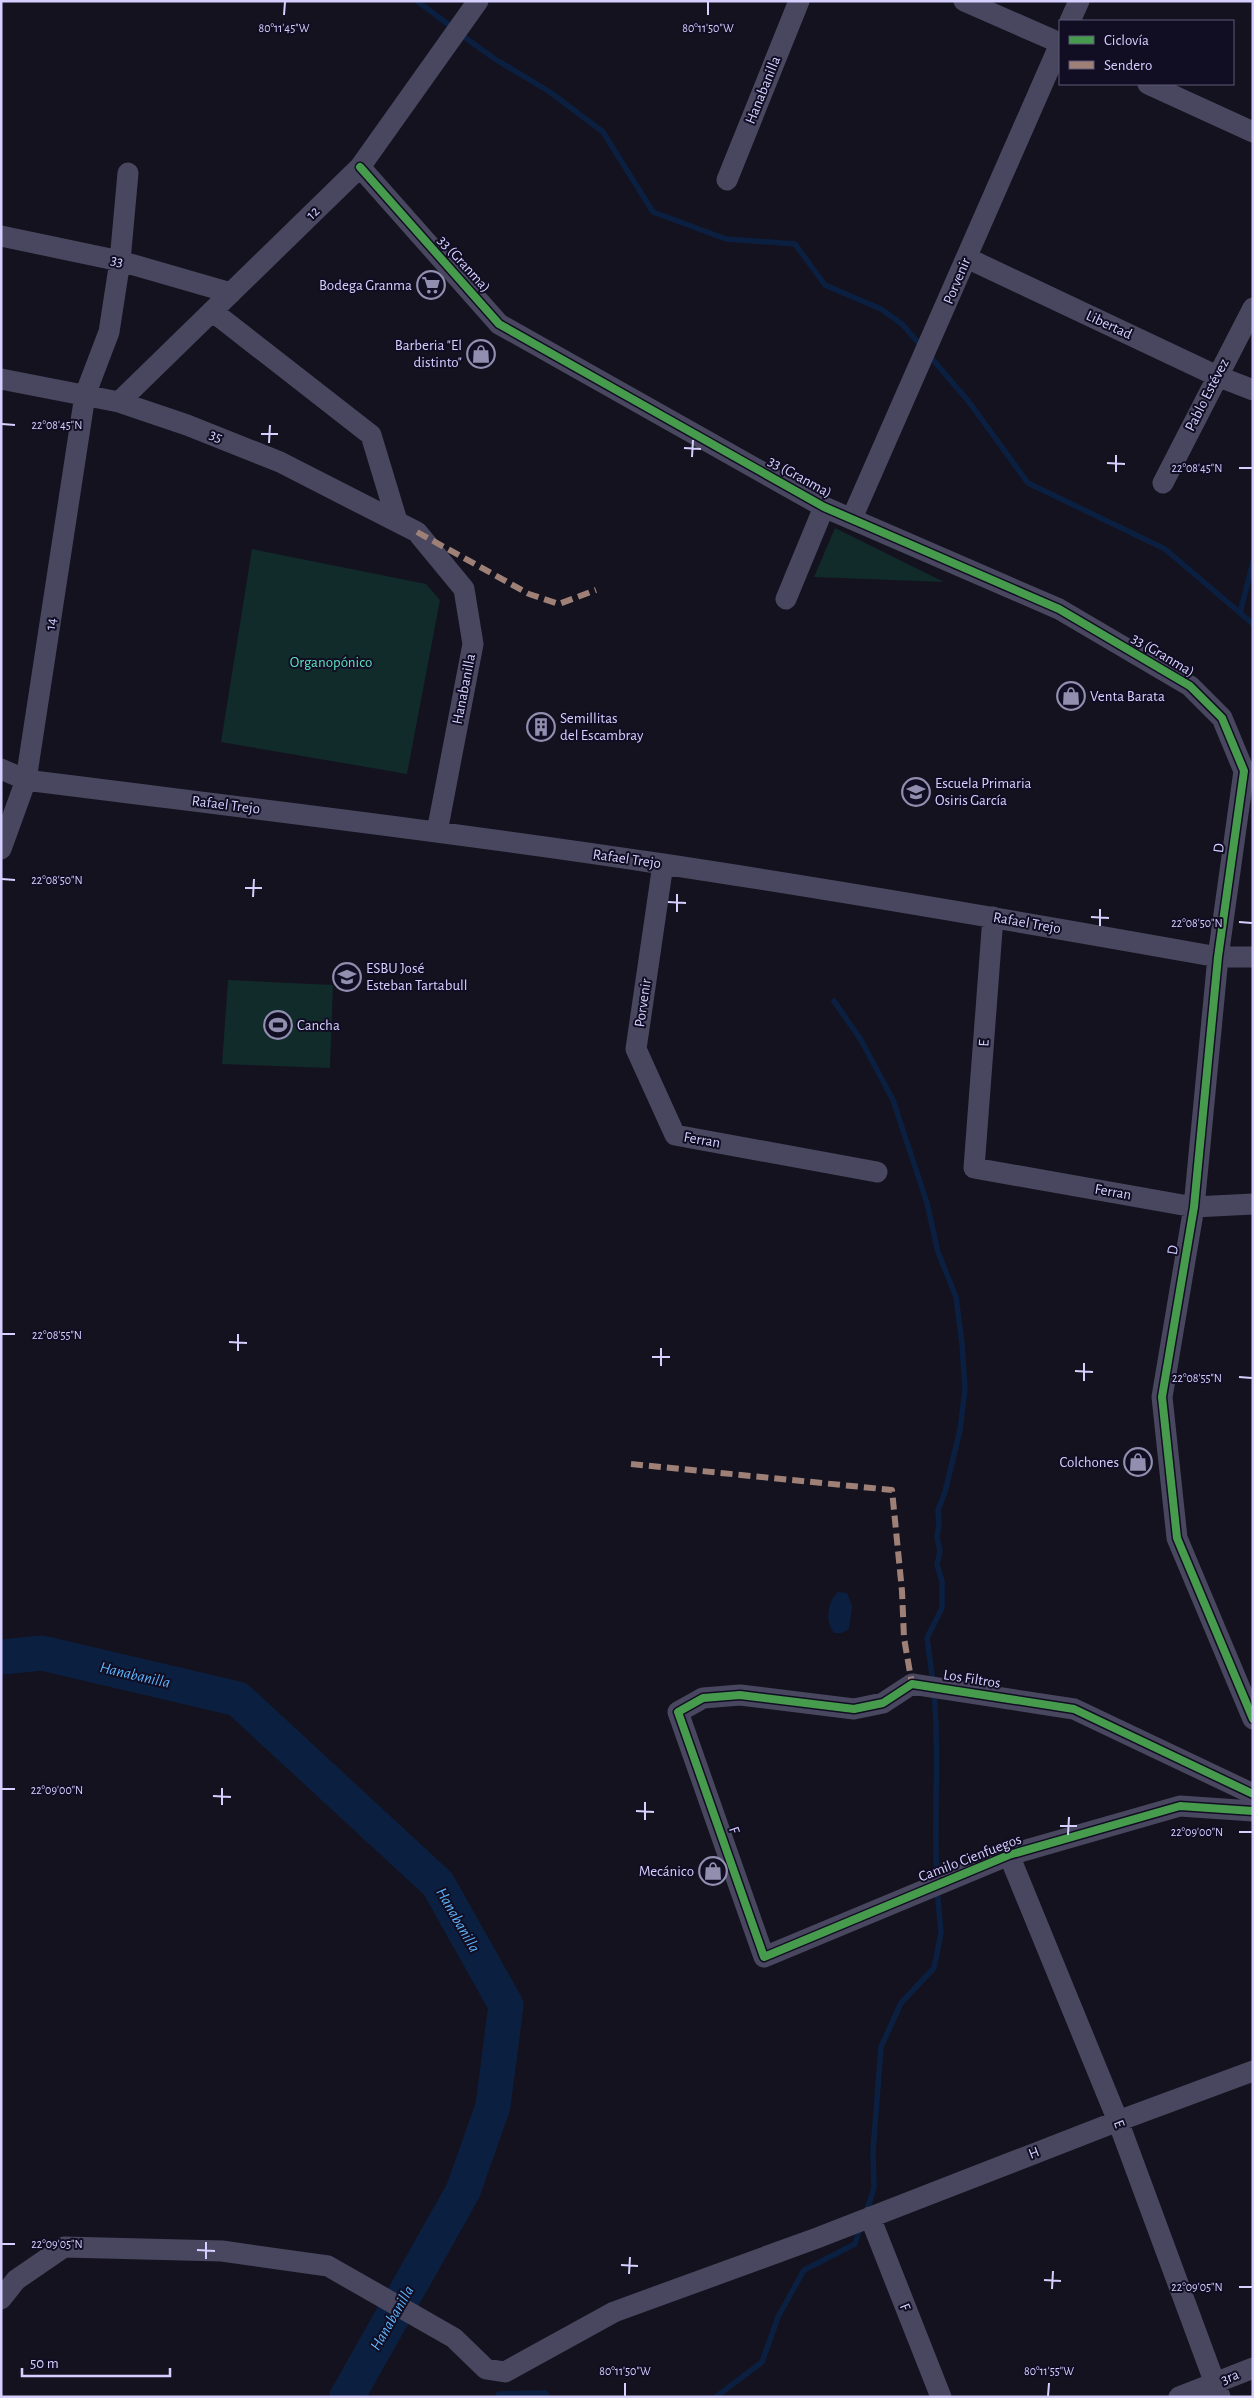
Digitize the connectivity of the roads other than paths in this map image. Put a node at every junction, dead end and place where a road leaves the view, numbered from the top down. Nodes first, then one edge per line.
1 (478, 1) edge
2 (799, 1) edge
3 (964, 1) edge
4 (1079, 1) edge
5 (1070, 20) edge
6 (1059, 44) edge
7 (1059, 46) edge
8 (1150, 85) edge
9 (1253, 132) edge
10 (360, 167) junction
11 (128, 173) dead end
12 (727, 180) dead end
13 (1, 236) edge
14 (966, 258) junction
15 (120, 262) junction
16 (231, 292) junction
17 (1253, 308) edge
18 (212, 311) junction
19 (1217, 376) junction
20 (1, 379) edge
21 (1253, 390) edge
22 (85, 395) junction
23 (119, 402) junction
24 (1163, 483) dead end
25 (824, 507) junction
26 (852, 518) junction
27 (397, 521) junction
28 (417, 532) joint
29 (786, 599) dead end
30 (1, 769) edge
31 (1244, 771) joint
32 (26, 780) junction
33 (437, 832) junction
34 (1, 849) edge
35 (663, 864) junction
36 (993, 917) junction
37 (1218, 957) junction
38 (1253, 958) edge
39 (674, 1135) joint
40 (974, 1168) joint
41 (877, 1172) dead end
42 (1253, 1204) edge
43 (1194, 1207) junction
44 (678, 1712) joint
45 (1253, 1719) edge
46 (1253, 1794) edge
47 (1253, 1811) edge
48 (1009, 1855) junction
49 (764, 1957) joint
50 (1253, 2071) edge
51 (1118, 2121) junction
52 (870, 2217) junction
53 (1, 2299) edge
54 (1253, 2368) edge
55 (1217, 2390) edge
56 (941, 2397) edge
57 (1179, 2397) edge

1 - 10 street, 12
2 - 12 street, Hanabanilla
3 - 6 street
4 - 5 street
7 - 14 street, Porvenir
8 - 9 street
10 - 16 street, 12
10 - 25 street, 33 (Granma)
11 - 15 street, 14
13 - 15 street, 33
14 - 19 street, Libertad
14 - 26 street, Porvenir
15 - 16 street, 33
15 - 22 street, 14
16 - 18 street, 12
17 - 19 street, Pablo Estévez
18 - 23 street, 12
18 - 27 street
19 - 21 street, Libertad
19 - 24 street, Pablo Estévez
20 - 22 street, 35
22 - 23 street, 35
22 - 32 street, 14
23 - 27 street, 35
25 - 26 street, 33 (Granma)
25 - 29 street
26 - 31 street, 33 (Granma)
27 - 28 street, 35
28 - 33 street, Hanabanilla
30 - 32 street, Rafael Trejo
31 - 37 street, D
32 - 33 street, Rafael Trejo
32 - 34 street, 14
33 - 35 street, Rafael Trejo
35 - 36 street, Rafael Trejo
35 - 39 street, Porvenir
36 - 37 street, Rafael Trejo
36 - 40 street, E
37 - 38 street, Rafael Trejo
37 - 43 street, D
39 - 41 street, Ferran
40 - 43 street, Ferran
42 - 43 street, Ferran
43 - 45 street, D
44 - 46 street, Los Filtros
44 - 49 street, F
47 - 48 street, Camilo Cienfuegos
48 - 49 street, Camilo Cienfuegos
48 - 51 street, E
50 - 51 street, H
51 - 52 street, H
51 - 55 street, E
52 - 53 street, H
52 - 56 street, F
54 - 55 street, 3ra
55 - 57 street, 3ra

